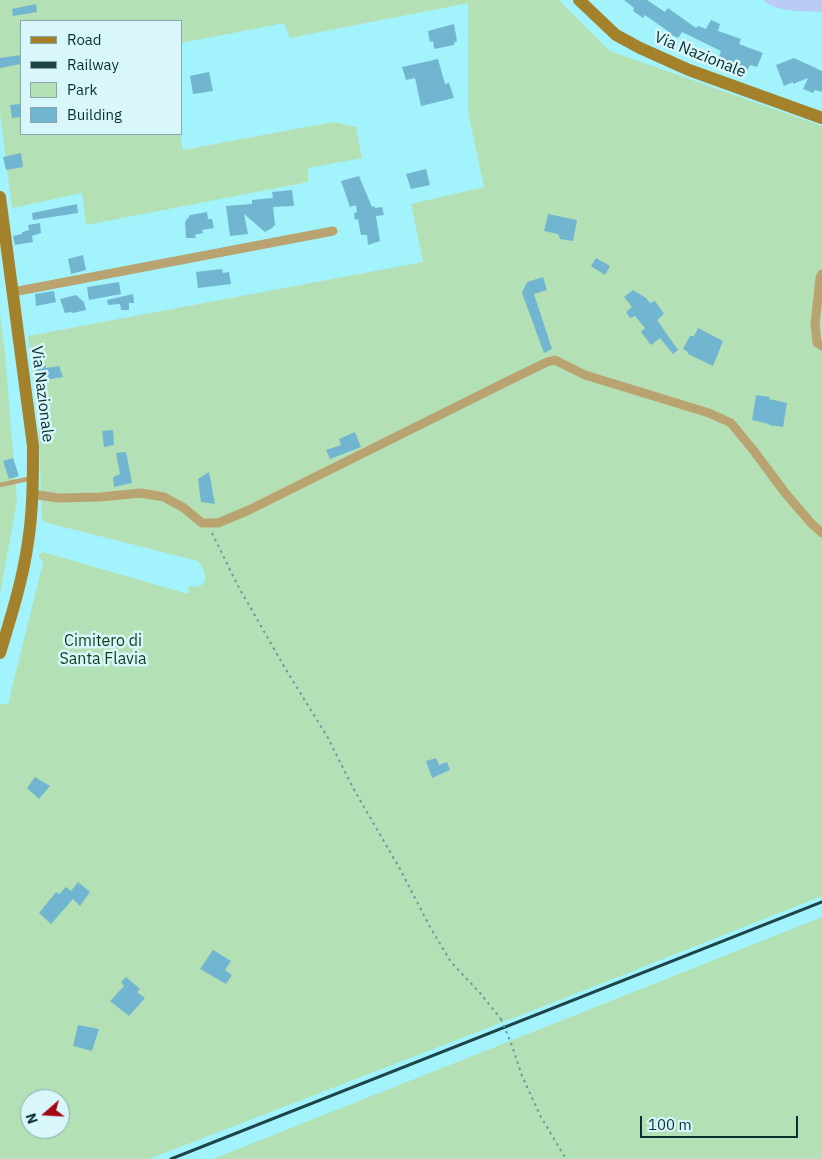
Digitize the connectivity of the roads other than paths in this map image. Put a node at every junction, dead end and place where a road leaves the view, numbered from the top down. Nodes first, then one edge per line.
1 (580, 0) edge
2 (822, 118) edge
3 (0, 197) edge
4 (333, 231) dead end
5 (822, 274) edge
6 (13, 292) junction
7 (822, 346) edge
8 (33, 478) junction
9 (0, 485) edge
10 (32, 494) junction
11 (822, 533) edge
12 (0, 653) edge

1 - 2 main road, Via Nazionale
3 - 6 main road, Via Nazionale
4 - 6 street
5 - 7 street
6 - 8 main road, Via Nazionale
8 - 9 lane
8 - 10 main road, Via Nazionale
10 - 11 street
10 - 12 main road, Via Nazionale

